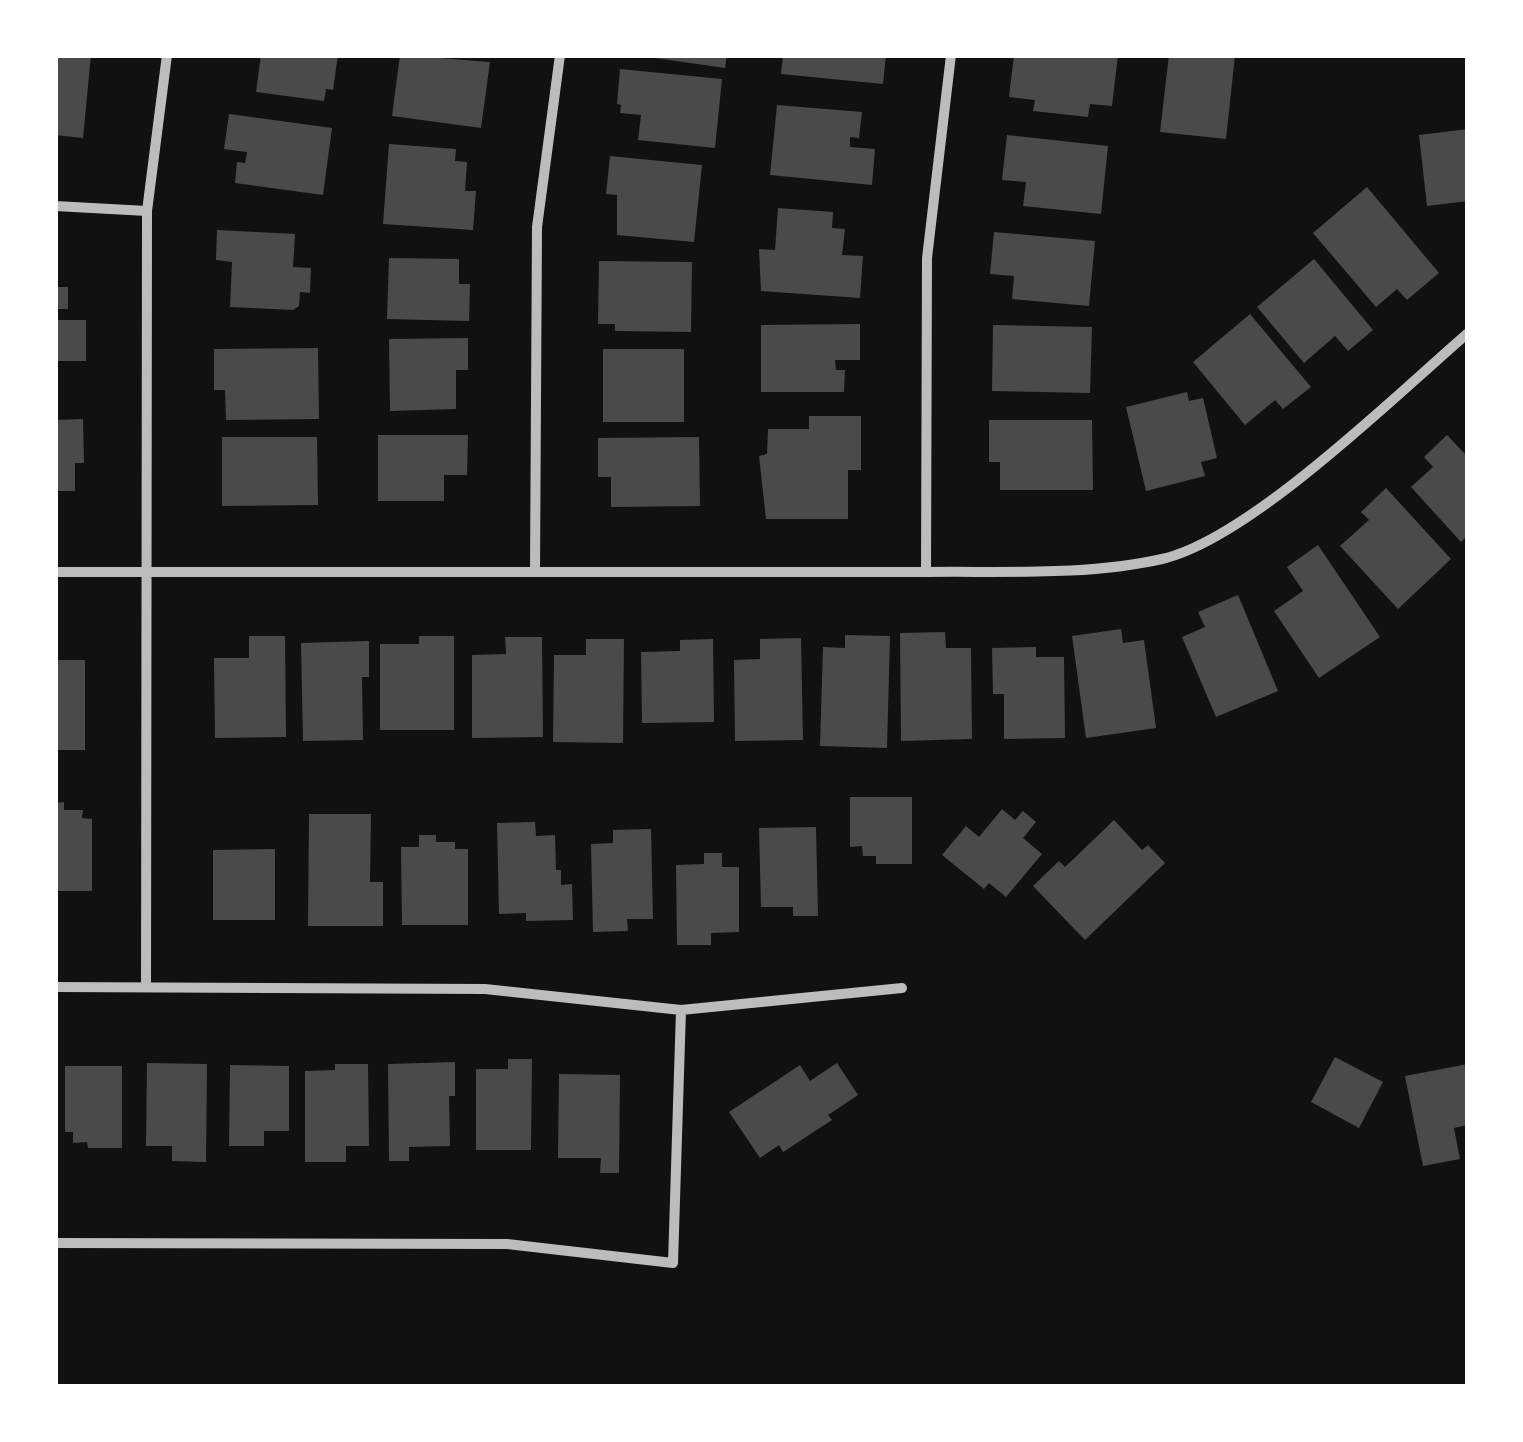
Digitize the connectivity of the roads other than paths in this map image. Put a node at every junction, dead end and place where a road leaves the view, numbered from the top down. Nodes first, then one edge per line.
1 (167, 55) edge
2 (560, 55) edge
3 (951, 55) edge
4 (55, 206) edge
5 (148, 211) junction
6 (1468, 332) edge
7 (535, 570) junction
8 (55, 572) edge
9 (926, 572) junction
10 (145, 573) junction
11 (55, 987) edge
12 (146, 988) junction
13 (902, 988) dead end
14 (681, 1010) junction
15 (55, 1243) edge

1 - 5 street
2 - 7 street
3 - 9 street
4 - 5 street
5 - 10 street
6 - 9 street
7 - 9 street
7 - 10 street
8 - 10 street
10 - 12 street
11 - 12 street
12 - 14 street
13 - 14 street
14 - 15 street

